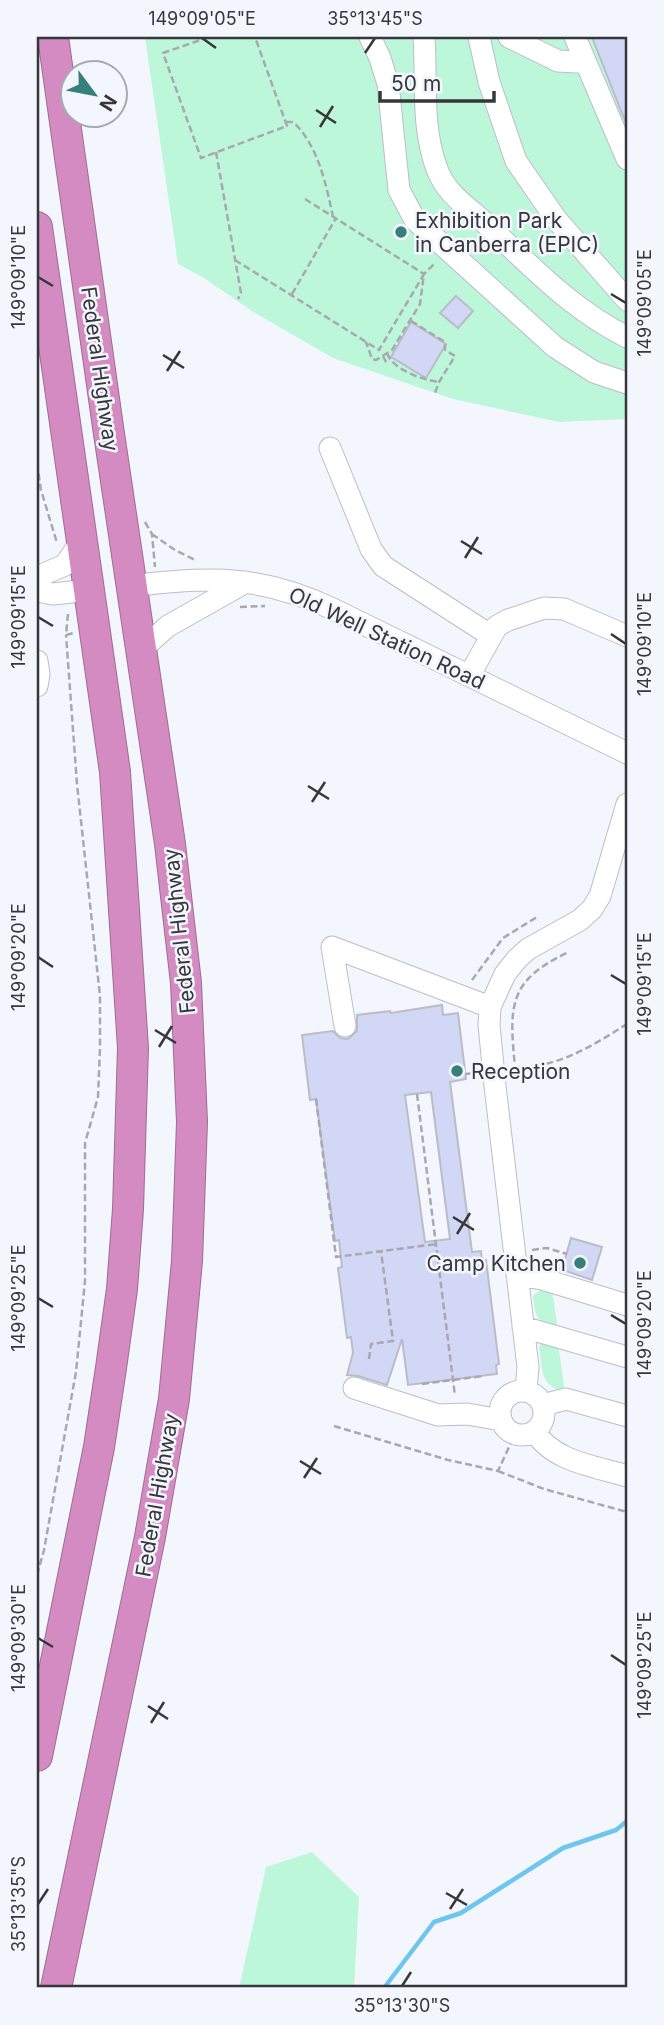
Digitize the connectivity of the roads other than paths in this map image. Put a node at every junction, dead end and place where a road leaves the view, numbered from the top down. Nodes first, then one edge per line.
1 (370, 37) edge
2 (424, 37) edge
3 (479, 37) edge
4 (509, 37) edge
5 (575, 37) edge
6 (57, 42) edge
7 (576, 62) dead end
8 (424, 102) junction
9 (390, 103) junction
10 (627, 159) edge
11 (37, 227) edge
12 (627, 300) edge
13 (627, 337) edge
14 (627, 383) edge
15 (330, 448) dead end
16 (68, 538) junction
17 (246, 582) junction
18 (132, 586) junction
19 (37, 589) edge
20 (80, 591) junction
21 (490, 635) junction
22 (627, 636) edge
23 (141, 650) junction
24 (37, 661) edge
25 (469, 676) junction
26 (37, 687) edge
27 (627, 753) edge
28 (627, 804) edge
29 (490, 1007) junction
30 (345, 1026) dead end
31 (517, 1275) junction
32 (627, 1305) edge
33 (523, 1327) junction
34 (627, 1357) edge
35 (355, 1388) dead end
36 (526, 1390) junction
37 (543, 1405) junction
38 (627, 1416) edge
39 (517, 1429) junction
40 (627, 1476) edge
41 (37, 1755) edge
42 (56, 1988) edge

1 - 9 street
2 - 8 street
3 - 12 street
4 - 7 street
5 - 10 street
6 - 18 highway, Federal Highway
8 - 9 street
8 - 13 street
9 - 14 street
11 - 16 highway, Federal Highway
15 - 21 street
16 - 19 street
16 - 20 highway, Federal Highway
17 - 18 street, Old Well Station Road
17 - 23 street
17 - 25 street, Old Well Station Road
18 - 20 highway
18 - 23 highway, Federal Highway
19 - 20 street
20 - 41 highway, Federal Highway
21 - 22 street
21 - 25 street
23 - 42 highway, Federal Highway
24 - 26 street
25 - 27 street, Old Well Station Road
28 - 29 street
29 - 30 street
29 - 31 street
31 - 32 street
31 - 33 street
33 - 34 street
33 - 36 street
35 - 39 street
36 - 37 street
36 - 39 street
37 - 38 street
37 - 39 street
39 - 40 street

